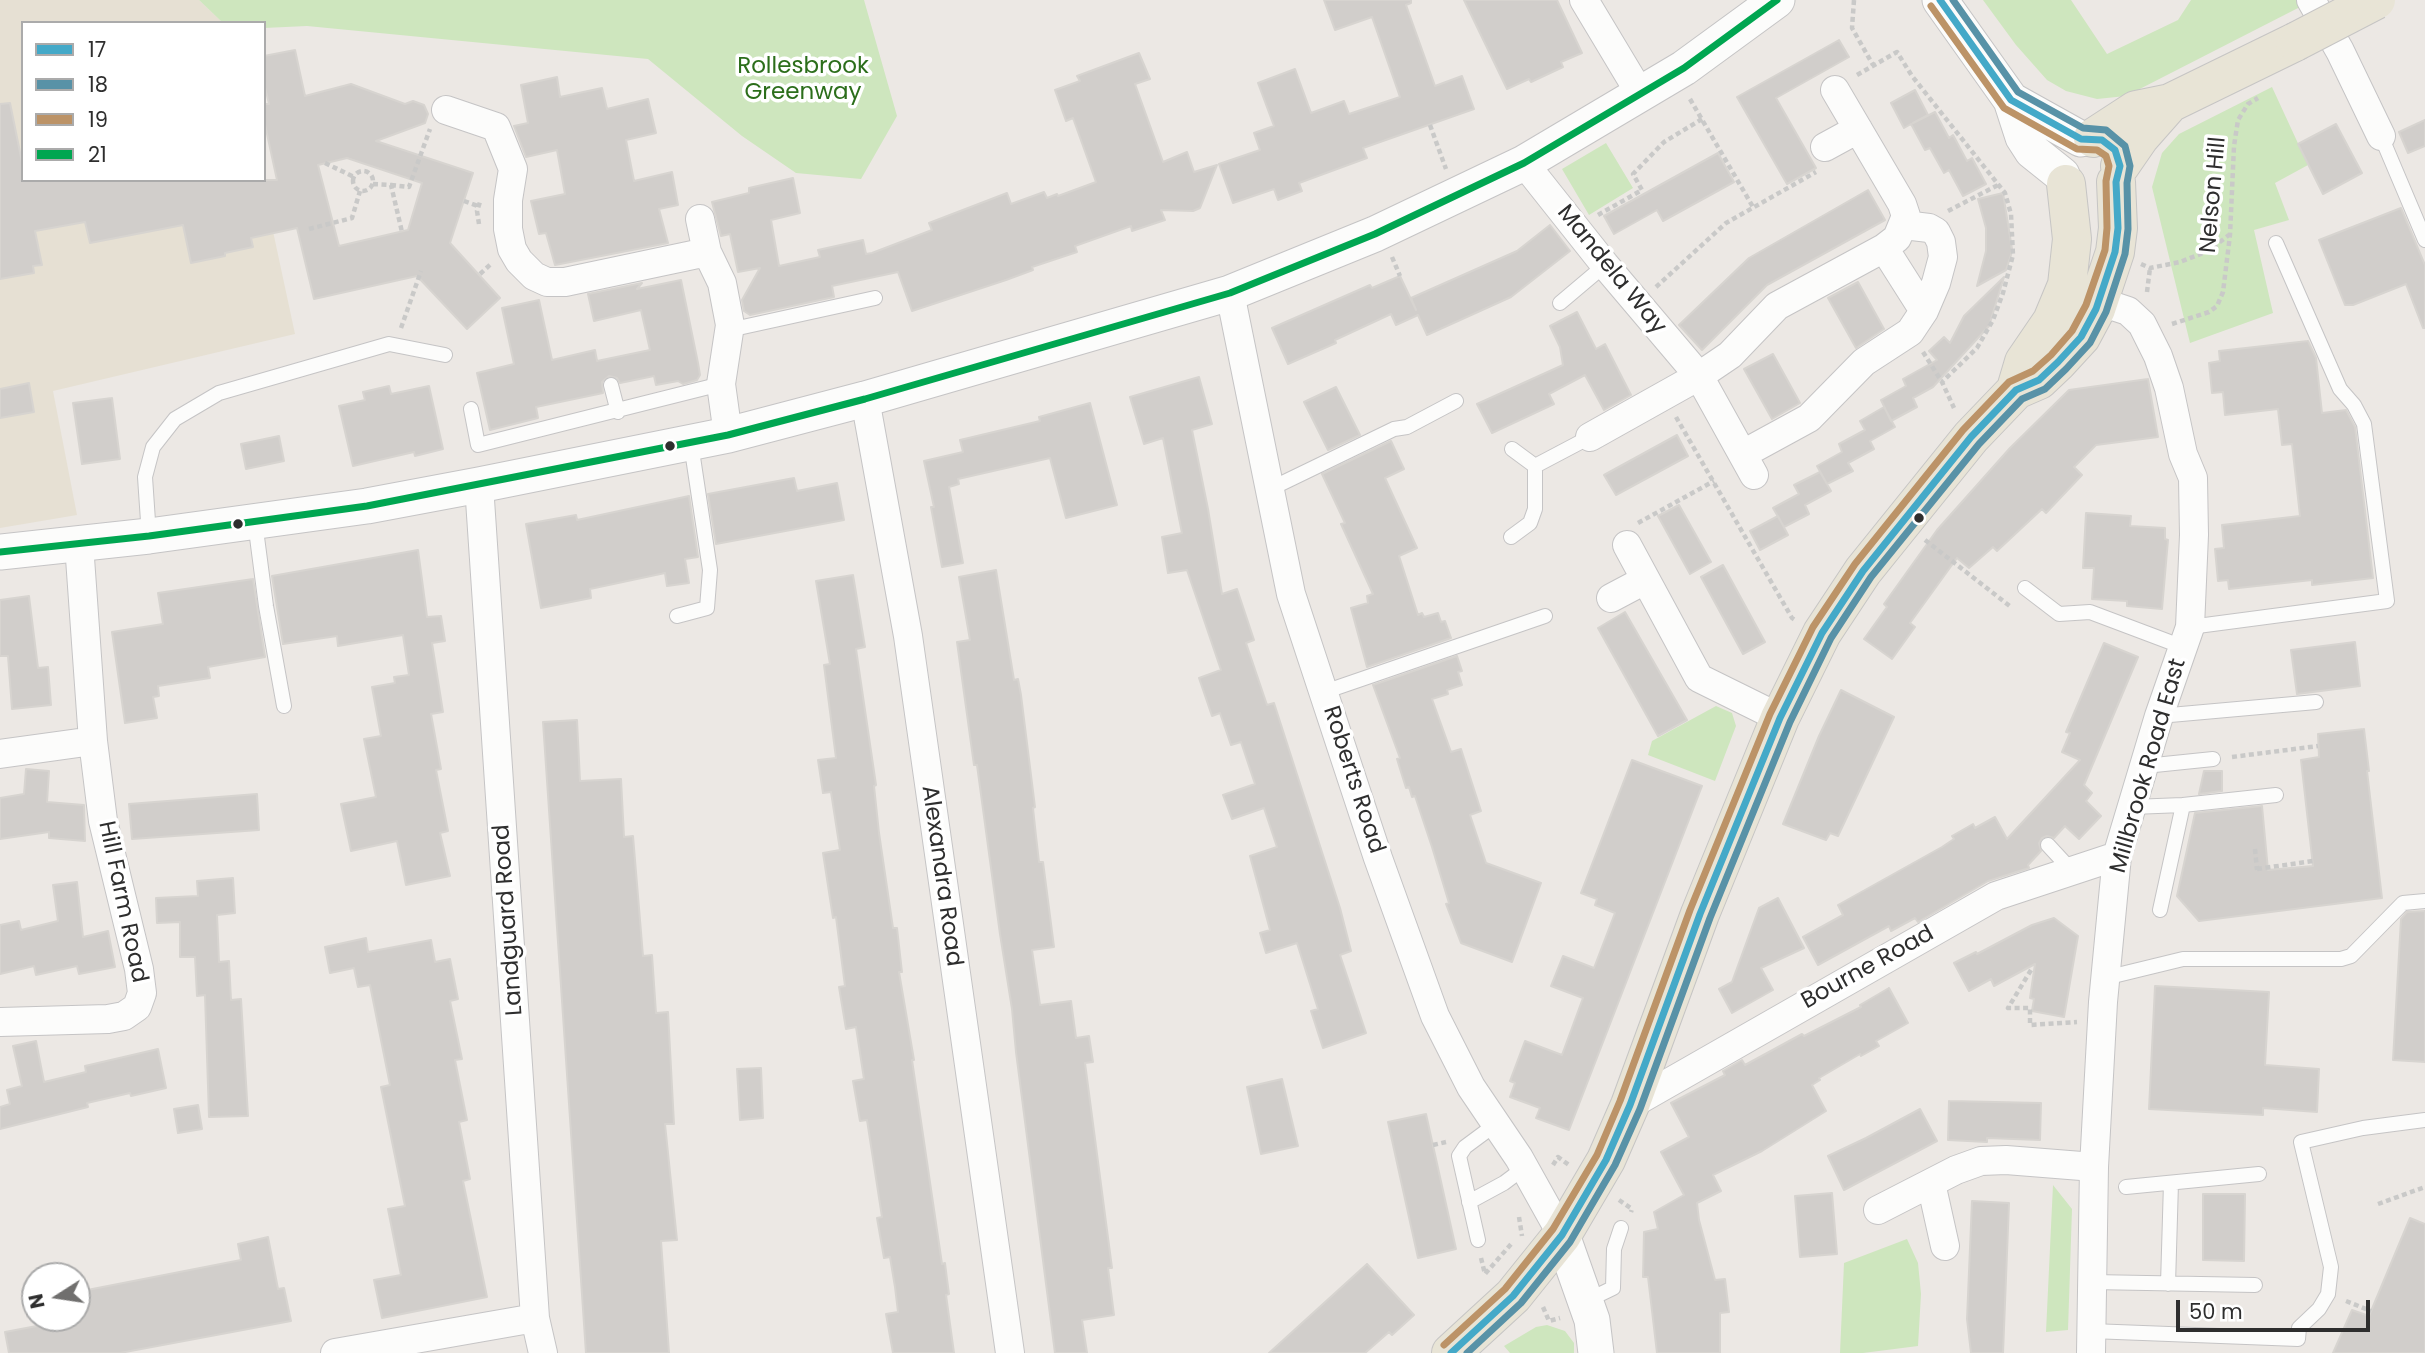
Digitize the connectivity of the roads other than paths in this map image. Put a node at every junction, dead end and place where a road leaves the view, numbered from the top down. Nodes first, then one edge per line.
1 (1584, 0) edge
2 (1777, 0) edge
3 (1940, 0) edge
4 (2311, 0) edge
5 (2376, 0) edge
6 (1835, 90) dead end
7 (1641, 95) junction
8 (2011, 100) junction
9 (2170, 103) junction
10 (446, 110) road end
11 (1858, 129) junction
12 (2381, 136) joint
13 (2087, 138) junction
14 (1825, 147) road end
15 (1524, 163) junction
16 (2118, 174) junction
17 (2064, 179) junction
18 (700, 219) dead end
19 (1912, 225) junction
20 (2425, 240) edge
21 (2276, 243) dead end
22 (1884, 248) junction
23 (707, 252) junction
24 (1605, 265) junction
25 (1230, 293) junction
26 (875, 298) dead end
27 (1560, 303) dead end
28 (2096, 309) junction
29 (1917, 321) junction
30 (729, 330) junction
31 (445, 355) dead end
32 (1699, 376) junction
33 (722, 384) junction
34 (611, 385) dead end
35 (2016, 390) junction
36 (865, 400) junction
37 (1456, 401) dead end
38 (471, 409) dead end
39 (618, 412) junction
40 (728, 435) junction
41 (1590, 437) joint
42 (691, 442) junction
43 (1512, 449) dead end
44 (1535, 466) junction
45 (479, 485) junction
46 (1270, 489) junction
47 (255, 521) junction
48 (149, 536) junction
49 (1511, 537) dead end
50 (79, 544) junction
51 (1626, 545) road end
52 (0, 552) edge
53 (1645, 580) junction
54 (2025, 588) dead end
55 (1611, 598) dead end
56 (677, 616) dead end
57 (1545, 616) dead end
58 (2187, 637) junction
59 (1324, 692) junction
60 (2316, 702) dead end
61 (284, 706) dead end
62 (2159, 716) junction
63 (1780, 718) junction
64 (93, 740) junction
65 (0, 754) edge
66 (2213, 759) road end
67 (2145, 766) junction
68 (2276, 795) dead end
69 (2183, 804) junction
70 (2132, 807) junction
71 (2048, 845) dead end
72 (2117, 856) junction
73 (2072, 871) junction
74 (2425, 901) edge
75 (2161, 910) dead end
76 (2105, 978) junction
77 (0, 1021) edge
78 (1630, 1105) junction
79 (2425, 1121) edge
80 (1496, 1124) junction
81 (2095, 1167) junction
82 (2259, 1174) dead end
83 (1531, 1180) junction
84 (1931, 1183) junction
85 (2171, 1183) junction
86 (2126, 1187) dead end
87 (1469, 1202) junction
88 (1878, 1210) dead end
89 (1621, 1228) dead end
90 (1562, 1235) junction
91 (1478, 1240) road end
92 (1945, 1246) dead end
93 (2092, 1282) junction
94 (2168, 1284) junction
95 (2255, 1285) dead end
96 (1585, 1302) junction
97 (535, 1318) junction
98 (2298, 1339) junction
99 (2091, 1342) edge
100 (335, 1353) edge
101 (543, 1353) edge
102 (1010, 1353) edge
103 (1451, 1353) edge
104 (1596, 1353) edge
105 (2306, 1353) edge

1 - 7 street
2 - 7 street
3 - 8 street
4 - 12 street
5 - 9 main road, bridge
6 - 11 street
7 - 15 street
8 - 13 street
8 - 17 street
9 - 13 main road
9 - 16 main road
10 - 23 street
11 - 14 street
11 - 19 street
12 - 20 lane
13 - 16 main road
13 - 17 main road
15 - 24 street, Mandela Way
15 - 25 street
16 - 17 main road
16 - 28 main road
17 - 35 main road
18 - 23 street
19 - 22 street
19 - 29 street
21 - 58 lane
22 - 29 street
22 - 32 street
23 - 30 street
24 - 27 lane
24 - 32 street, Mandela Way
25 - 36 street
25 - 46 street, Roberts Road
26 - 30 lane
28 - 35 main road
28 - 58 street, Millbrook Road East
29 - 32 street, Mandela Way
30 - 33 street
31 - 48 lane
32 - 41 street
33 - 39 lane
33 - 40 street
34 - 39 lane
35 - 63 main road
36 - 40 street
36 - 102 street, Alexandra Road
37 - 46 lane
38 - 39 lane
40 - 42 street
41 - 44 lane
42 - 45 street
42 - 56 lane
43 - 44 lane
44 - 49 lane
45 - 47 street
45 - 97 street, Landguard Road
46 - 59 street, Roberts Road
47 - 48 street
47 - 61 lane
48 - 50 street
50 - 52 street
50 - 64 street, Hill Farm Road
51 - 53 street
53 - 55 street
53 - 63 street
54 - 58 lane
57 - 59 lane
58 - 62 street, Millbrook Road East
59 - 80 street, Roberts Road
60 - 62 lane
62 - 67 street, Millbrook Road East
63 - 78 main road
64 - 65 street
64 - 77 street, Hill Farm Road
66 - 67 lane
67 - 70 street, Millbrook Road East
68 - 69 lane
69 - 70 lane
69 - 75 lane
70 - 72 street, Millbrook Road East
71 - 73 lane
72 - 73 street, Bourne Road
72 - 76 street, Millbrook Road East
73 - 78 street, Bourne Road
74 - 76 lane
76 - 81 street, Millbrook Road East
78 - 90 main road
79 - 98 lane
80 - 83 street, Roberts Road
80 - 87 lane
81 - 84 street
81 - 93 street, Millbrook Road East
82 - 85 lane
83 - 87 lane
83 - 90 street, Roberts Road
84 - 88 street
84 - 92 street
85 - 86 lane
85 - 94 lane
87 - 91 lane
89 - 96 lane
90 - 96 street
90 - 103 main road
93 - 94 lane
93 - 99 street, Millbrook Road East
94 - 95 lane
96 - 104 street
97 - 100 street
97 - 101 street, Landguard Road
98 - 99 lane
98 - 105 lane

